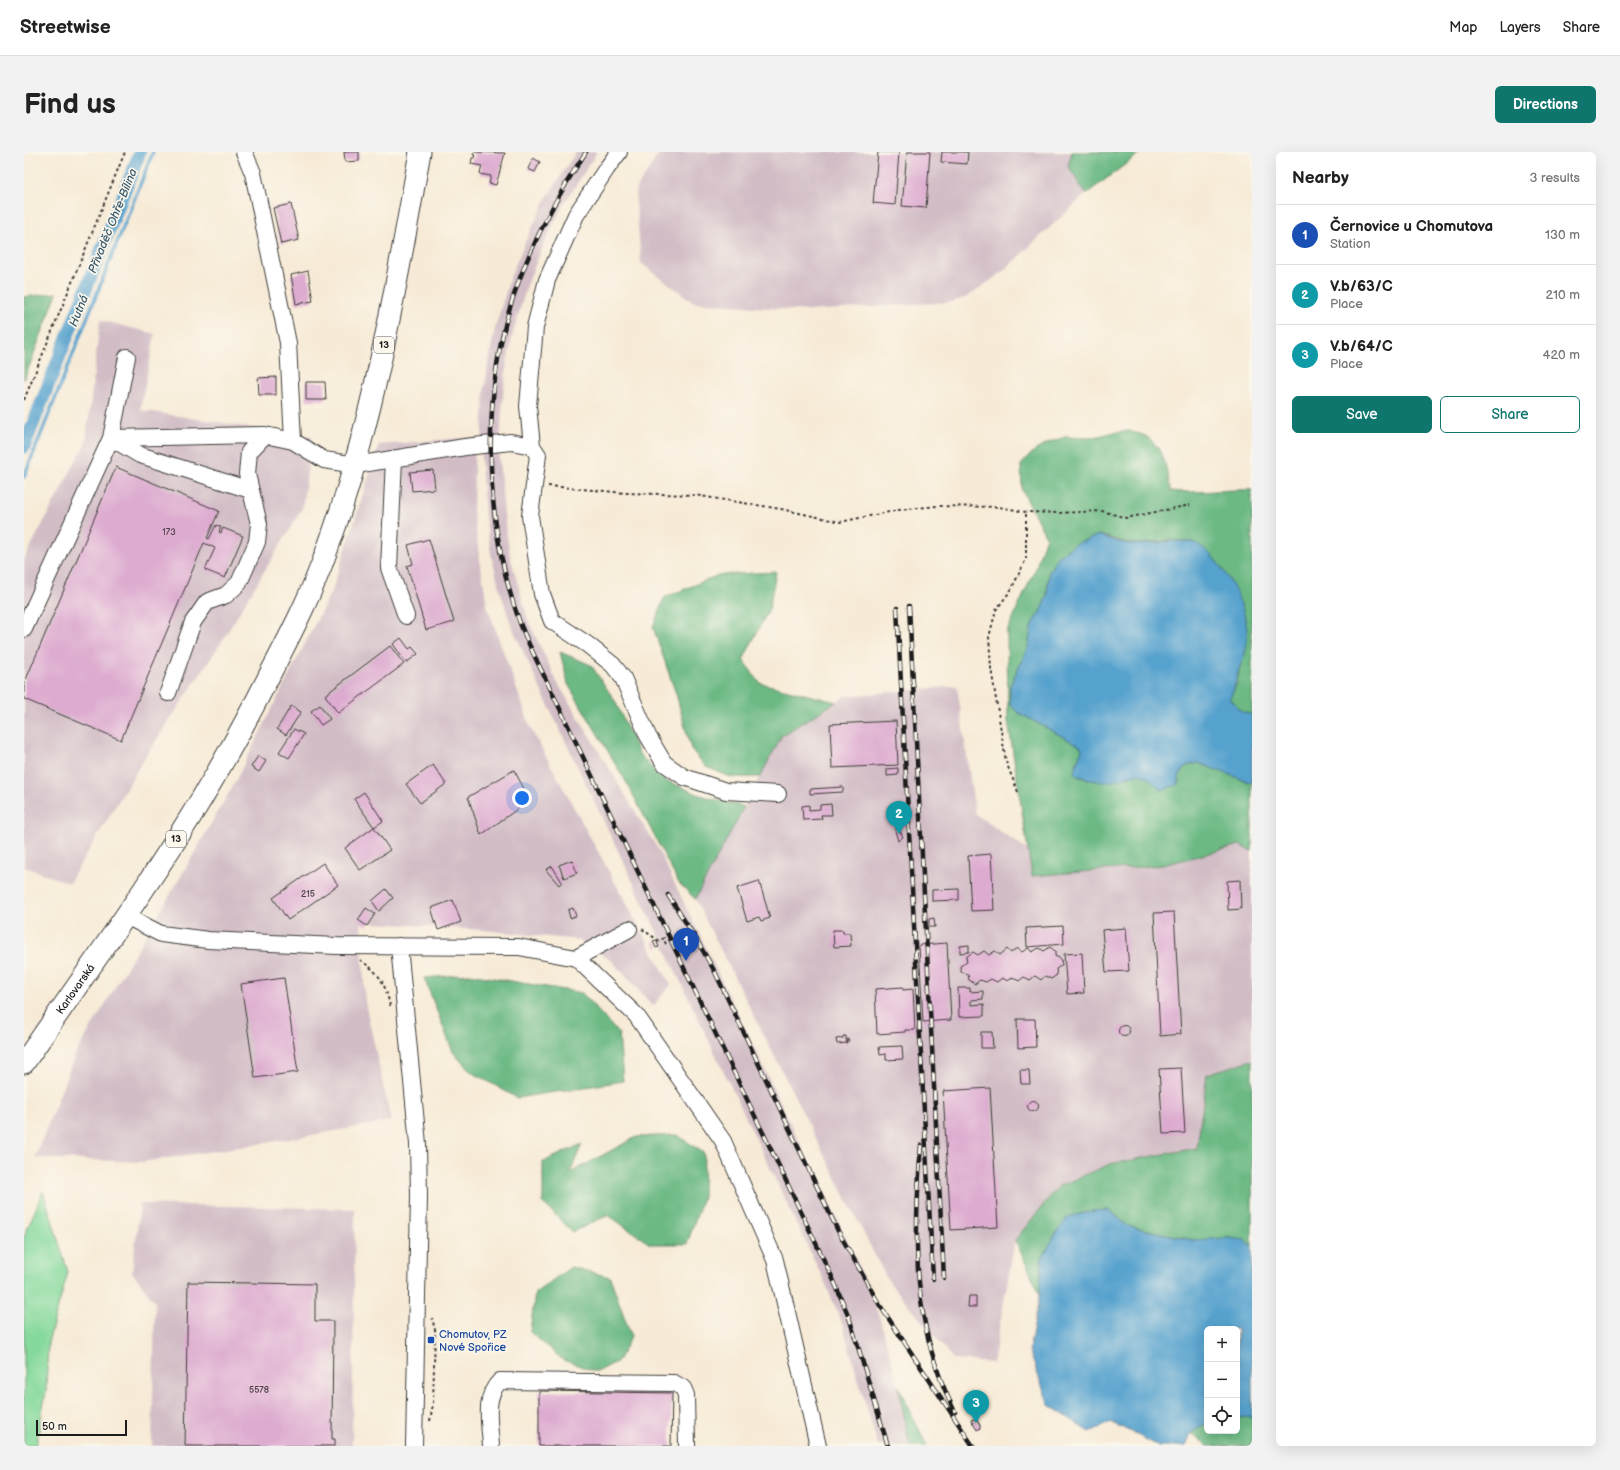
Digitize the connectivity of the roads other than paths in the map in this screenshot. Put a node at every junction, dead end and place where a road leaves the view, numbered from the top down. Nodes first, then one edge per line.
1 (244, 152) edge
2 (420, 152) edge
3 (619, 152) edge
4 (127, 357) dead end
5 (265, 435) junction
6 (111, 438) junction
7 (293, 441) junction
8 (532, 446) junction
9 (394, 459) junction
10 (356, 465) junction
11 (250, 490) junction
12 (406, 616) dead end
13 (24, 629) edge
14 (168, 693) dead end
15 (778, 794) dead end
16 (126, 916) junction
17 (629, 929) road end
18 (398, 946) junction
19 (576, 958) junction
20 (24, 1062) edge
21 (414, 1446) edge
22 (491, 1446) edge
23 (687, 1446) edge
24 (818, 1446) edge

1 - 7 street
2 - 10 main road, 13
3 - 8 street
4 - 6 street
5 - 6 street
5 - 7 street
5 - 11 street
6 - 11 street
6 - 13 street
7 - 10 street
8 - 9 street
8 - 15 street
9 - 10 street
9 - 12 street
10 - 16 main road, 13
11 - 14 street
16 - 18 street
16 - 20 main road, Karlovarská / 13
17 - 19 street
18 - 19 street
18 - 21 street
19 - 24 street
22 - 23 street

